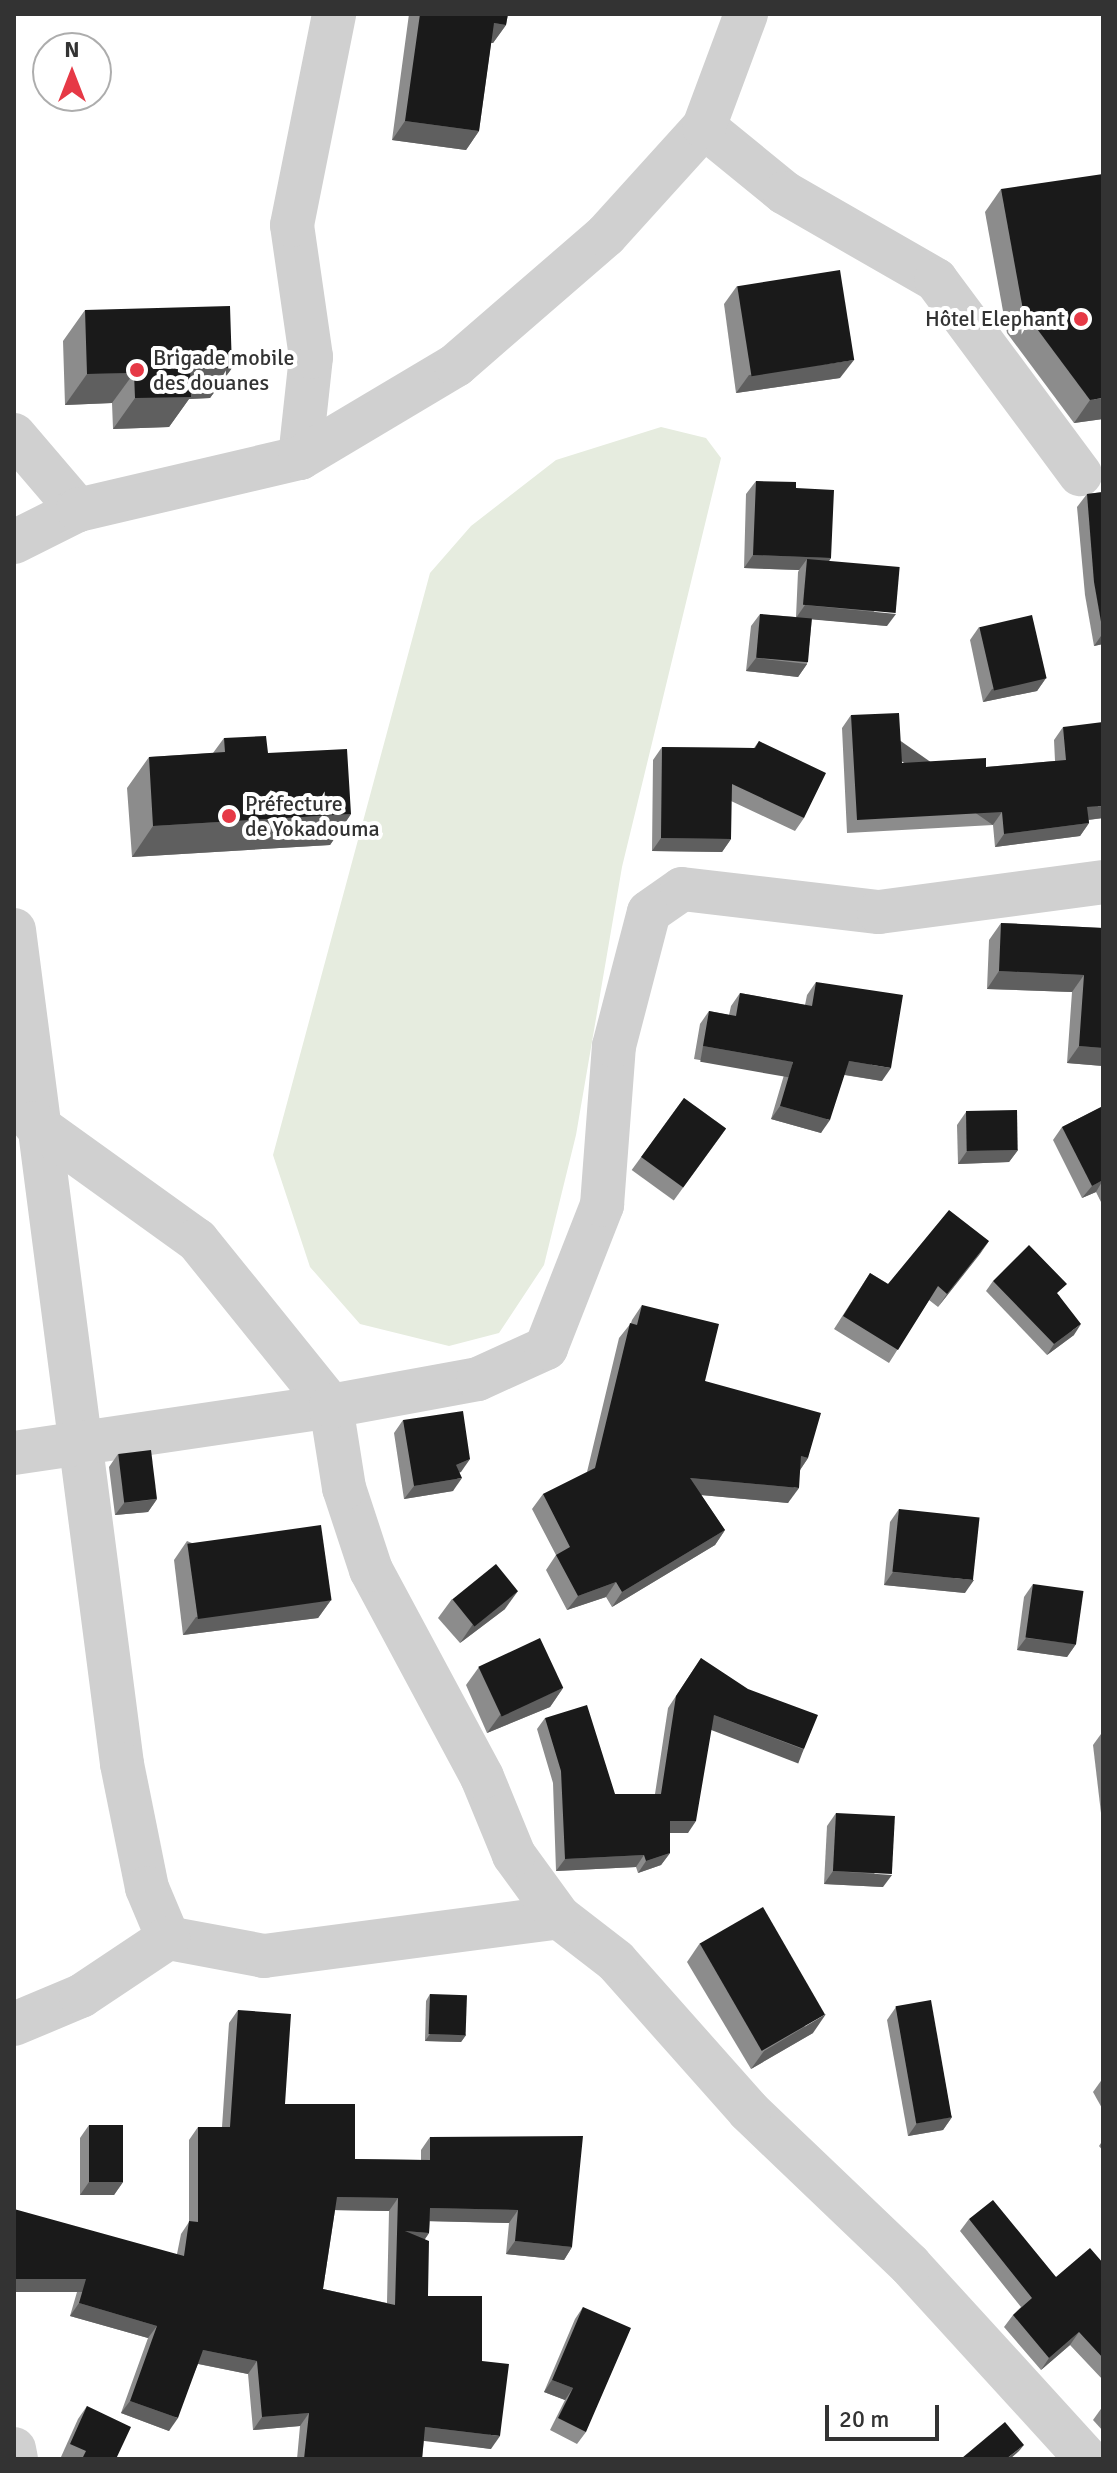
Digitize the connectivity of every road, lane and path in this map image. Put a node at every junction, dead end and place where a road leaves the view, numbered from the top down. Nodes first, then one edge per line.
1 (334, 14) edge
2 (746, 14) edge
3 (704, 127) junction
4 (14, 435) edge
5 (300, 458) junction
6 (1080, 474) dead end
7 (78, 510) junction
8 (14, 542) edge
9 (1103, 882) edge
10 (14, 930) edge
11 (18, 1004) edge
12 (34, 1123) junction
13 (331, 1406) junction
14 (76, 1444) junction
15 (14, 1453) edge
16 (559, 1917) junction
17 (168, 1938) junction
18 (14, 2024) edge
19 (14, 2449) edge
20 (16, 2459) edge
21 (1087, 2459) edge

1 - 5 street
2 - 3 street
3 - 5 street
3 - 6 street
4 - 7 street
5 - 7 street
7 - 8 street
9 - 13 street
10 - 11 street
11 - 12 street
12 - 13 street
12 - 14 street
13 - 14 street
13 - 16 street
14 - 15 street
14 - 17 street
16 - 17 street
16 - 21 street
17 - 18 street
19 - 20 street

